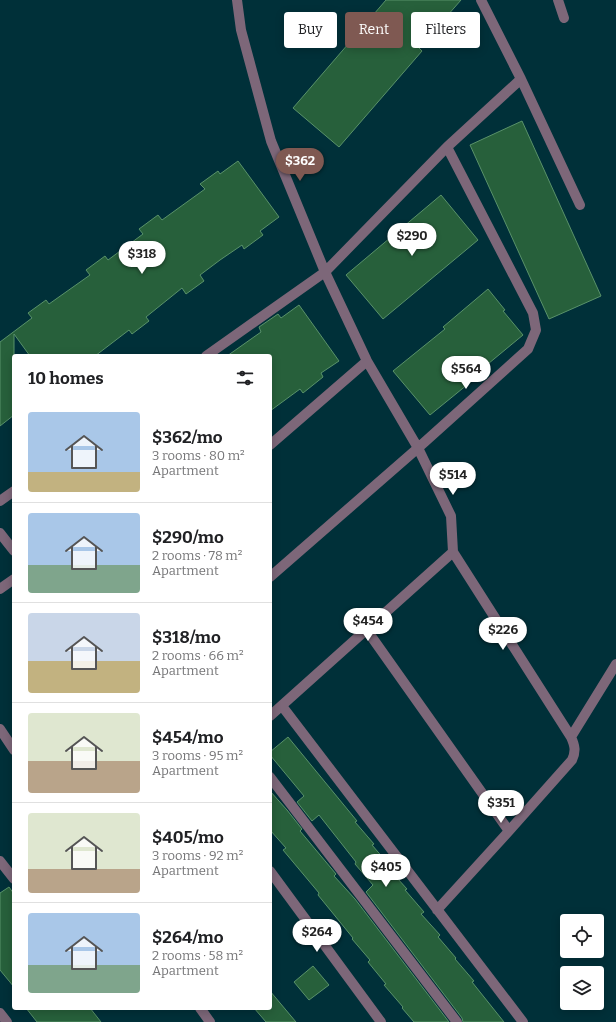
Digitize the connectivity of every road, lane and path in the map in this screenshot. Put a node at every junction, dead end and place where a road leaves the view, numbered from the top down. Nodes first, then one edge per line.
1 (237, 0) edge
2 (481, 0) edge
3 (558, 0) edge
4 (564, 18) dead end
5 (521, 79) junction
6 (447, 147) junction
7 (580, 205) dead end
8 (325, 272) junction
9 (209, 354) edge
10 (367, 361) junction
11 (272, 443) edge
12 (418, 448) junction
13 (12, 492) edge
14 (0, 501) edge
15 (0, 533) edge
16 (12, 548) edge
17 (453, 552) junction
18 (272, 575) edge
19 (12, 581) edge
20 (0, 590) edge
21 (366, 629) junction
22 (616, 664) edge
23 (282, 706) junction
24 (272, 714) edge
25 (0, 729) edge
26 (571, 737) junction
27 (12, 747) edge
28 (272, 780) edge
29 (510, 831) junction
30 (0, 861) edge
31 (272, 874) edge
32 (12, 876) edge
33 (437, 910) junction
34 (201, 1010) edge
35 (0, 1013) edge
36 (7, 1022) edge
37 (210, 1022) edge
38 (381, 1022) edge
39 (457, 1022) edge
40 (523, 1022) edge

1 - 8 street
2 - 5 street
3 - 4 street
5 - 6 street
5 - 7 street
6 - 8 street
6 - 12 street
8 - 9 street
8 - 10 street
10 - 11 street
10 - 12 street
12 - 17 street
12 - 18 street
13 - 14 street
15 - 16 street
17 - 21 street
17 - 26 street
19 - 20 street
21 - 23 street
21 - 29 street
22 - 26 street
23 - 24 street
23 - 33 street
25 - 27 street
26 - 29 street
28 - 39 street
29 - 33 street
30 - 32 street
31 - 38 street
33 - 40 street
34 - 37 street
35 - 36 street

